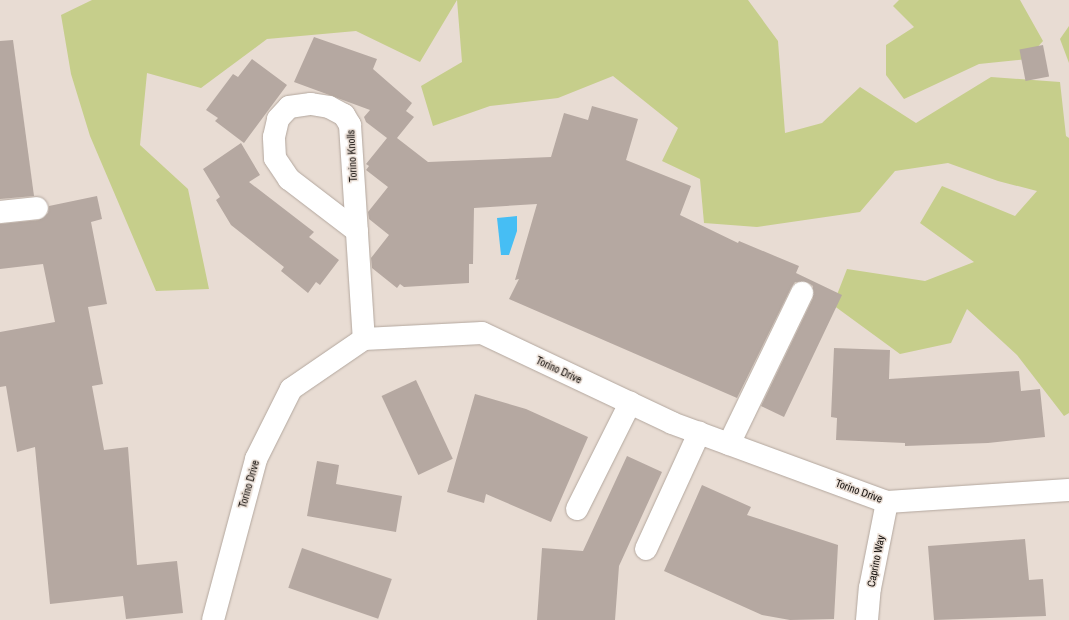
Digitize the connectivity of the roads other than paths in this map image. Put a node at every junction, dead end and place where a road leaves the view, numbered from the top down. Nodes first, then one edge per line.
1 (37, 208) dead end
2 (0, 212) edge
3 (357, 232) junction
4 (802, 292) dead end
5 (364, 339) junction
6 (630, 403) junction
7 (699, 433) junction
8 (729, 444) junction
9 (1069, 490) edge
10 (887, 502) junction
11 (578, 509) dead end
12 (646, 549) dead end
13 (213, 620) edge
14 (867, 620) edge

1 - 2 street
3 - 3 street, Torino Knolls
3 - 5 street, Torino Knolls
4 - 8 street
5 - 6 street, Torino Drive
5 - 13 street, Torino Drive
6 - 7 street, Torino Drive
6 - 11 street
7 - 8 street, Torino Drive
7 - 12 street
8 - 10 street, Torino Drive
9 - 10 street, Torino Drive
10 - 14 street, Caprino Way

